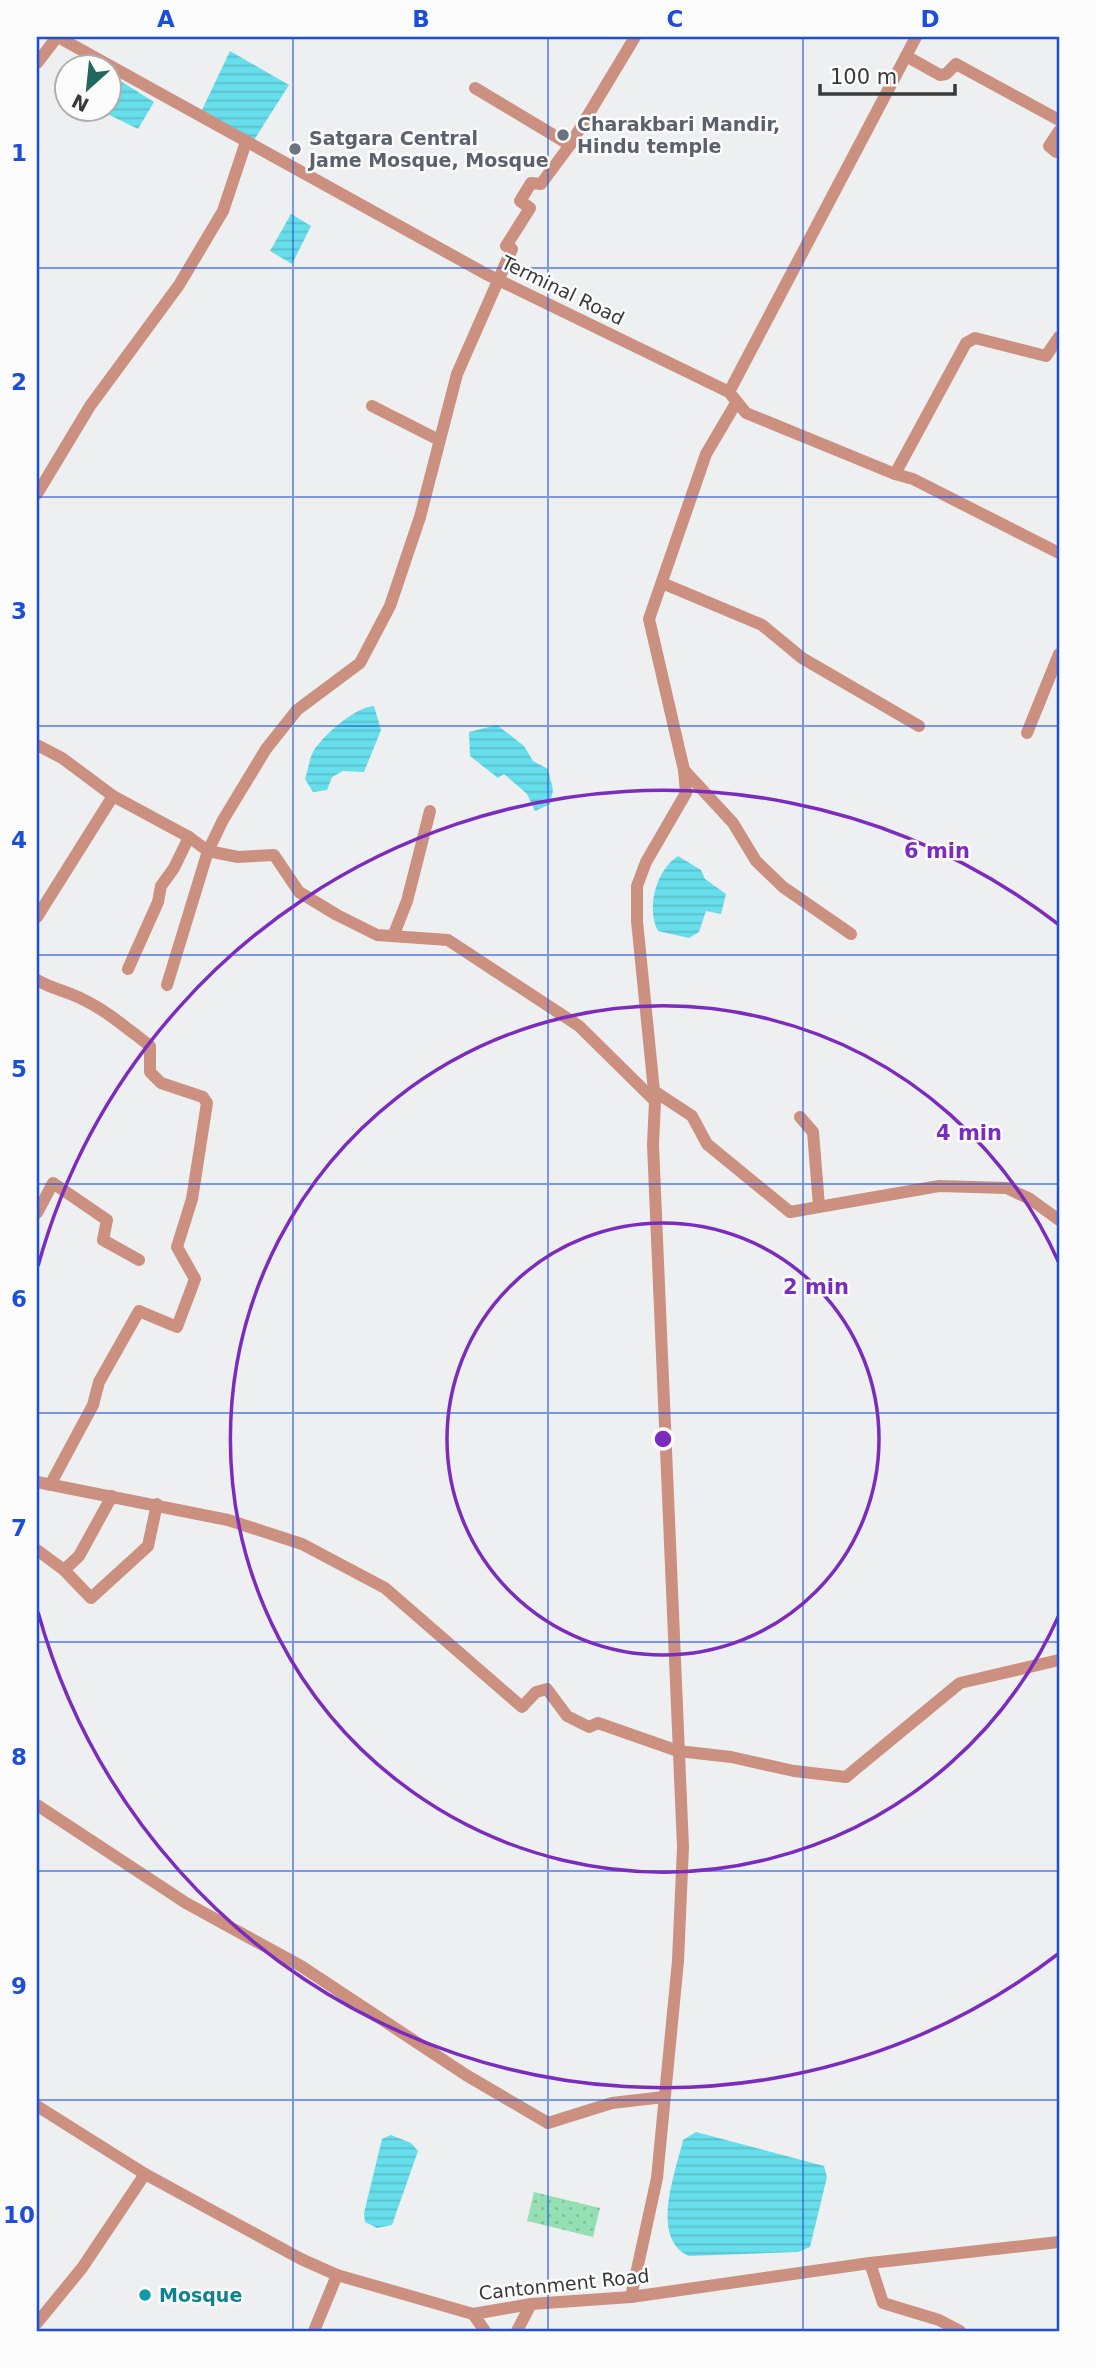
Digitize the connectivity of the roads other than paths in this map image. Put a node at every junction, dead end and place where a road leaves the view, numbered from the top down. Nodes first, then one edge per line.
1 (58, 37) edge
2 (635, 37) edge
3 (916, 37) edge
4 (905, 56) junction
5 (37, 63) edge
6 (475, 88) dead end
7 (1059, 120) edge
8 (1059, 131) edge
9 (246, 142) junction
10 (570, 145) junction
11 (1056, 152) dead end
12 (497, 279) junction
13 (1059, 337) edge
14 (732, 397) junction
15 (372, 406) dead end
16 (439, 440) junction
17 (895, 474) junction
18 (37, 494) edge
19 (1059, 553) edge
20 (662, 583) junction
21 (1059, 654) edge
22 (919, 726) dead end
23 (1027, 733) dead end
24 (37, 744) edge
25 (684, 770) junction
26 (113, 796) junction
27 (430, 811) dead end
28 (189, 837) junction
29 (208, 851) junction
30 (37, 917) edge
31 (394, 934) junction
32 (851, 934) dead end
33 (128, 969) dead end
34 (37, 980) edge
35 (167, 985) dead end
36 (654, 1096) junction
37 (800, 1117) dead end
38 (819, 1206) junction
39 (37, 1213) edge
40 (1059, 1220) edge
41 (139, 1260) dead end
42 (43, 1484) edge
43 (112, 1496) junction
44 (157, 1504) junction
45 (37, 1550) edge
46 (64, 1570) junction
47 (1059, 1660) edge
48 (678, 1751) junction
49 (37, 1805) edge
50 (664, 2097) junction
51 (37, 2106) edge
52 (145, 2174) junction
53 (1059, 2242) edge
54 (870, 2263) junction
55 (337, 2275) junction
56 (631, 2297) junction
57 (531, 2304) junction
58 (473, 2314) junction
59 (37, 2323) edge
60 (314, 2331) edge
61 (485, 2331) edge
62 (517, 2331) edge
63 (960, 2331) edge

1 - 5 street, Terminal Road
1 - 9 street, Terminal Road
2 - 10 street
3 - 4 street
4 - 7 street
4 - 14 street
6 - 10 street
8 - 11 street
9 - 12 street, Terminal Road
9 - 18 street
10 - 12 street
12 - 14 street, Terminal Road
12 - 16 street
13 - 17 street
14 - 17 street, Terminal Road
14 - 20 street
15 - 16 street
16 - 29 street
17 - 19 street, Terminal Road
20 - 22 street
20 - 25 street
21 - 23 street
24 - 26 street
25 - 32 street
25 - 36 street
26 - 28 street
26 - 30 street
27 - 31 street
28 - 29 street
28 - 33 street
29 - 31 street
29 - 35 street
31 - 36 street
34 - 42 street
36 - 38 street
36 - 48 street
37 - 38 street
38 - 40 street
39 - 41 street
42 - 43 street
43 - 44 street
43 - 46 street
44 - 46 street
44 - 48 street
45 - 46 street
47 - 48 street
48 - 50 street
49 - 50 street
50 - 56 street
51 - 52 street, Cantonment Road
52 - 55 street, Cantonment Road
52 - 59 street
53 - 54 street, Cantonment Road
54 - 56 street, Cantonment Road
54 - 63 street
55 - 58 street, Cantonment Road
55 - 60 street
56 - 57 street, Cantonment Road
57 - 58 street, Cantonment Road
57 - 62 street
58 - 61 street

